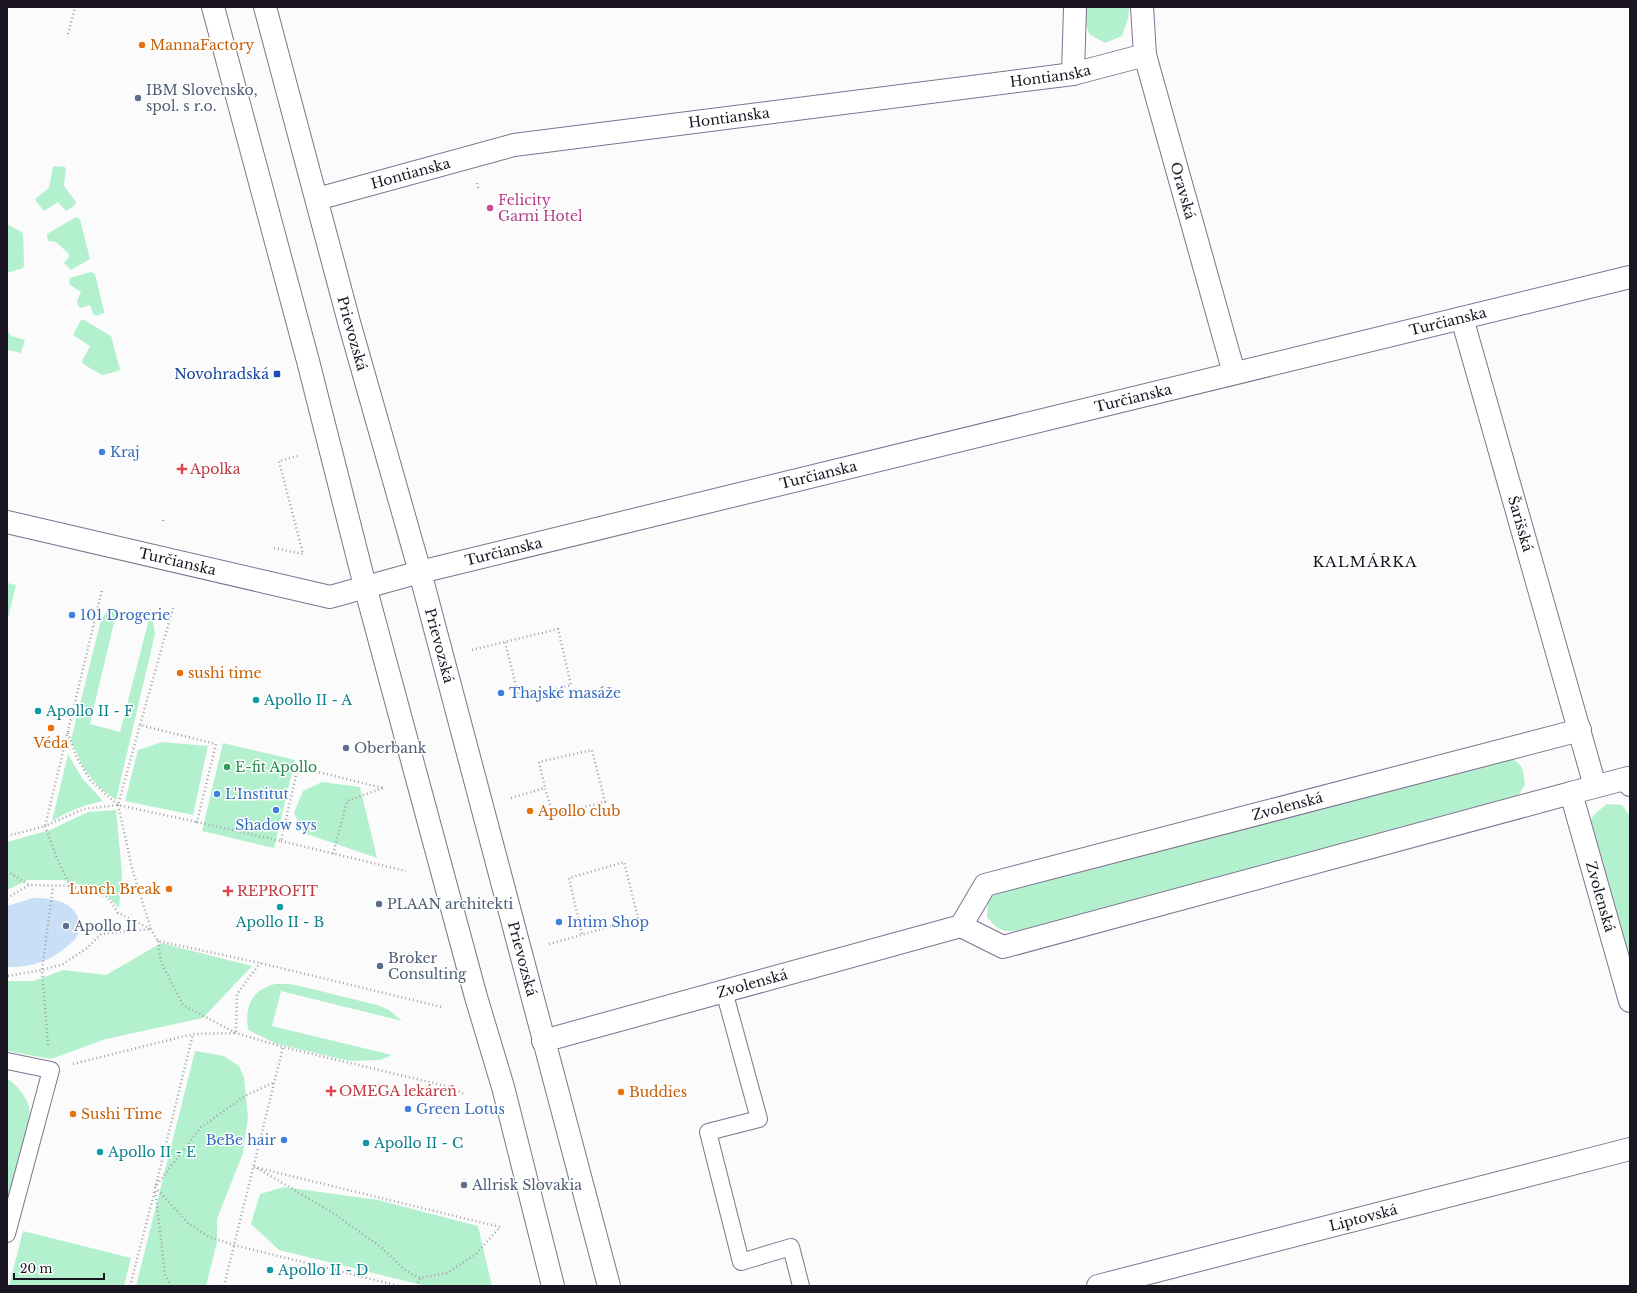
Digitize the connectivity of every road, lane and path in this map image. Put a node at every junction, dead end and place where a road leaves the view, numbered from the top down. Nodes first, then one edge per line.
1 (75, 7) edge
2 (213, 7) edge
3 (265, 7) edge
4 (1075, 7) edge
5 (1142, 7) edge
6 (68, 34) dead end
7 (1145, 55) junction
8 (1073, 74) junction
9 (317, 199) junction
10 (1630, 277) edge
11 (1462, 318) junction
12 (1234, 374) junction
13 (298, 456) dead end
14 (164, 517) dead end
15 (163, 521) dead end
16 (7, 522) edge
17 (274, 548) dead end
18 (420, 572) junction
19 (366, 586) junction
20 (102, 590) dead end
21 (173, 608) dead end
22 (505, 642) junction
23 (472, 650) dead end
24 (140, 725) junction
25 (1580, 730) junction
26 (68, 733) junction
27 (1630, 785) edge
28 (1595, 786) junction
29 (545, 788) junction
30 (1571, 793) junction
31 (511, 798) dead end
32 (118, 805) junction
33 (197, 822) junction
34 (45, 826) junction
35 (7, 836) edge
36 (281, 841) junction
37 (333, 854) junction
38 (7, 871) edge
39 (406, 871) dead end
40 (29, 885) junction
41 (53, 886) junction
42 (70, 886) junction
43 (7, 898) edge
44 (961, 926) junction
45 (151, 929) junction
46 (582, 935) junction
47 (158, 942) junction
48 (549, 944) dead end
49 (260, 963) junction
50 (42, 970) junction
51 (7, 976) edge
52 (724, 991) junction
53 (1630, 1001) edge
54 (442, 1007) dead end
55 (236, 1033) junction
56 (193, 1034) junction
57 (543, 1041) junction
58 (283, 1047) junction
59 (7, 1061) edge
60 (51, 1070) junction
61 (275, 1082) junction
62 (466, 1095) dead end
63 (1630, 1149) edge
64 (254, 1167) junction
65 (155, 1187) junction
66 (7, 1234) edge
67 (234, 1245) junction
68 (420, 1278) junction
69 (130, 1286) edge
70 (171, 1286) edge
71 (224, 1286) edge
72 (399, 1286) edge
73 (417, 1286) edge
74 (553, 1286) edge
75 (608, 1286) edge
76 (801, 1286) edge
77 (1098, 1286) edge

1 - 6 path
2 - 19 street
3 - 9 street, Prievozská
4 - 8 street
5 - 7 street, Oravská
7 - 8 street, Hontianska
7 - 12 street, Oravská
8 - 9 street, Hontianska
9 - 18 street, Prievozská
10 - 11 street, Turčianska
11 - 12 street, Turčianska
11 - 25 street, Šarišská
12 - 18 street, Turčianska
13 - 17 path
14 - 15 path
16 - 19 street, Turčianska
18 - 19 street, Turčianska
18 - 57 street, Prievozská
19 - 74 street
20 - 26 path
21 - 24 path
22 - 22 path
22 - 23 path
24 - 32 path
24 - 33 path
25 - 28 street
25 - 44 street, Zvolenská
26 - 32 path
26 - 34 path
27 - 28 street
28 - 30 street
29 - 29 path
29 - 31 path
30 - 44 street
30 - 53 street, Zvolenská
32 - 33 path
32 - 34 path
32 - 45 path
33 - 36 path
34 - 35 path
34 - 42 path
36 - 37 path
36 - 37 path
37 - 39 path
38 - 40 path
40 - 41 path
40 - 43 path
41 - 42 path
41 - 50 path
42 - 45 path
44 - 52 street, Zvolenská
45 - 47 path
45 - 50 path
46 - 46 path
46 - 48 path
47 - 49 path
47 - 55 path
49 - 54 path
49 - 55 path
50 - 51 path
50 - 60 path
52 - 57 street, Zvolenská
52 - 76 lane
55 - 56 path
55 - 58 path
56 - 60 path
56 - 65 path
57 - 75 street, Prievozská
58 - 61 path
58 - 62 path
59 - 60 lane
60 - 66 lane
61 - 64 path
61 - 65 path
63 - 77 street, Liptovská
64 - 67 path
64 - 68 path
64 - 68 path
65 - 67 path
65 - 69 path
65 - 70 path
67 - 71 path
67 - 72 path
68 - 73 path

